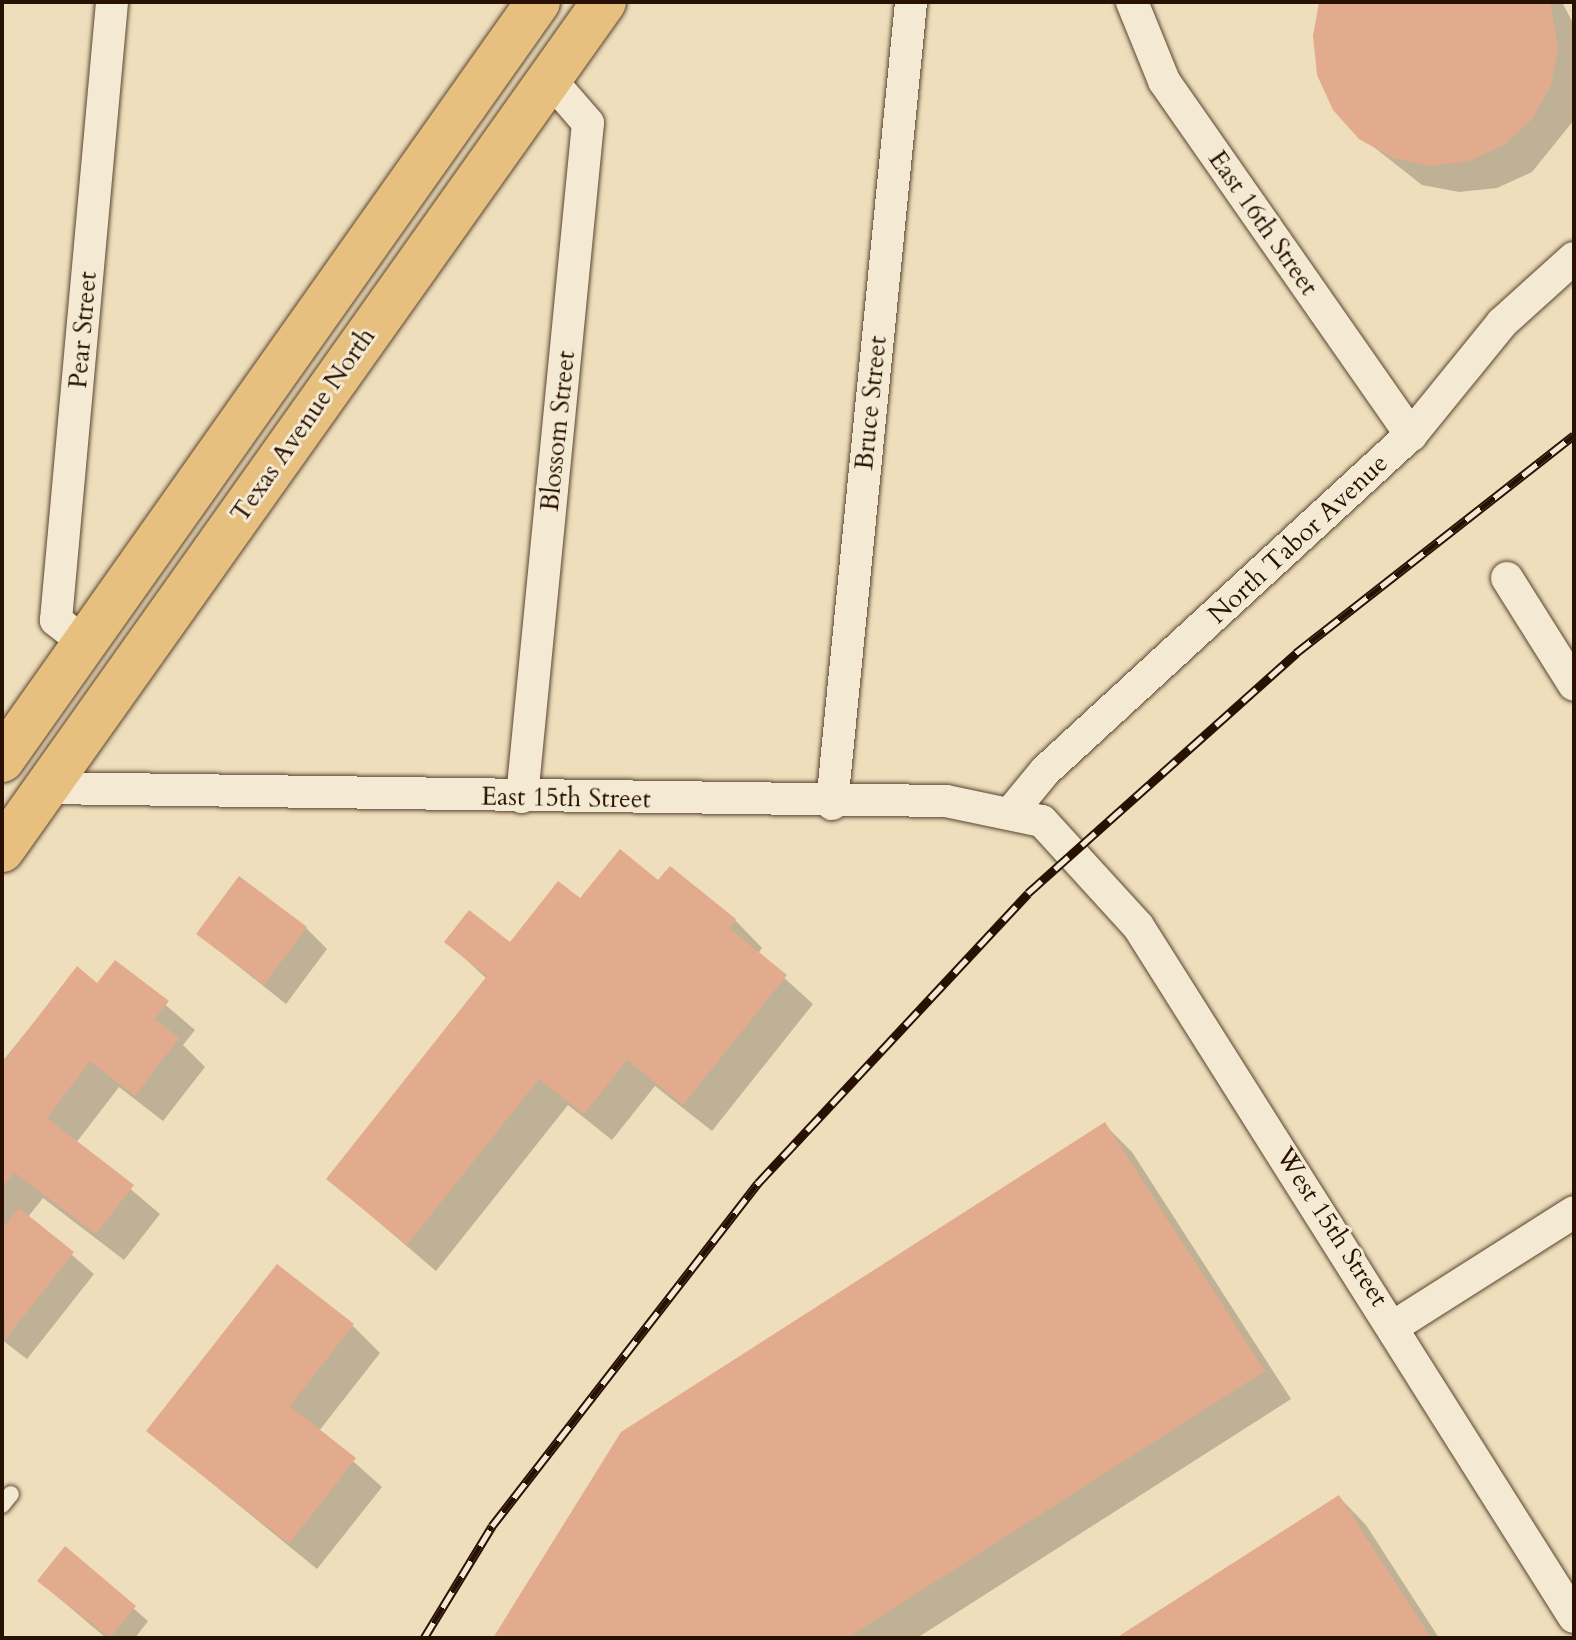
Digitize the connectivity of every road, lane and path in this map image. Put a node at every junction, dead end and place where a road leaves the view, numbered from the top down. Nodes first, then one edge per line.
1 (112, 2) edge
2 (538, 2) edge
3 (572, 2) edge
4 (604, 2) edge
5 (911, 2) edge
6 (1132, 2) edge
7 (549, 78) junction
8 (453, 214) junction
9 (1574, 258) edge
10 (1411, 435) junction
11 (1507, 578) dead end
12 (85, 643) junction
13 (1574, 685) edge
14 (2, 760) edge
15 (46, 788) junction
16 (522, 797) junction
17 (832, 804) junction
18 (1013, 810) junction
19 (1073, 849) joint
20 (2, 850) edge
21 (1574, 1212) edge
22 (1396, 1325) junction
23 (1574, 1617) edge

1 - 12 street, Pear Street
2 - 12 main road, Texas Avenue North
3 - 8 main road
4 - 7 main road, Texas Avenue North
5 - 17 street, Bruce Street
6 - 10 street, East 16th Street
7 - 8 main road, Texas Avenue North
7 - 16 street, Blossom Street
8 - 15 main road, Texas Avenue North
9 - 10 street, North Tabor Avenue
10 - 18 street, North Tabor Avenue
11 - 13 street
12 - 14 main road, Texas Avenue North
15 - 16 street, East 15th Street
15 - 20 main road, Texas Avenue North
16 - 17 street, East 15th Street
17 - 18 street, East 15th Street
18 - 19 street, East 15th Street
19 - 22 street, West 15th Street
21 - 22 street
22 - 23 street, West 15th Street

